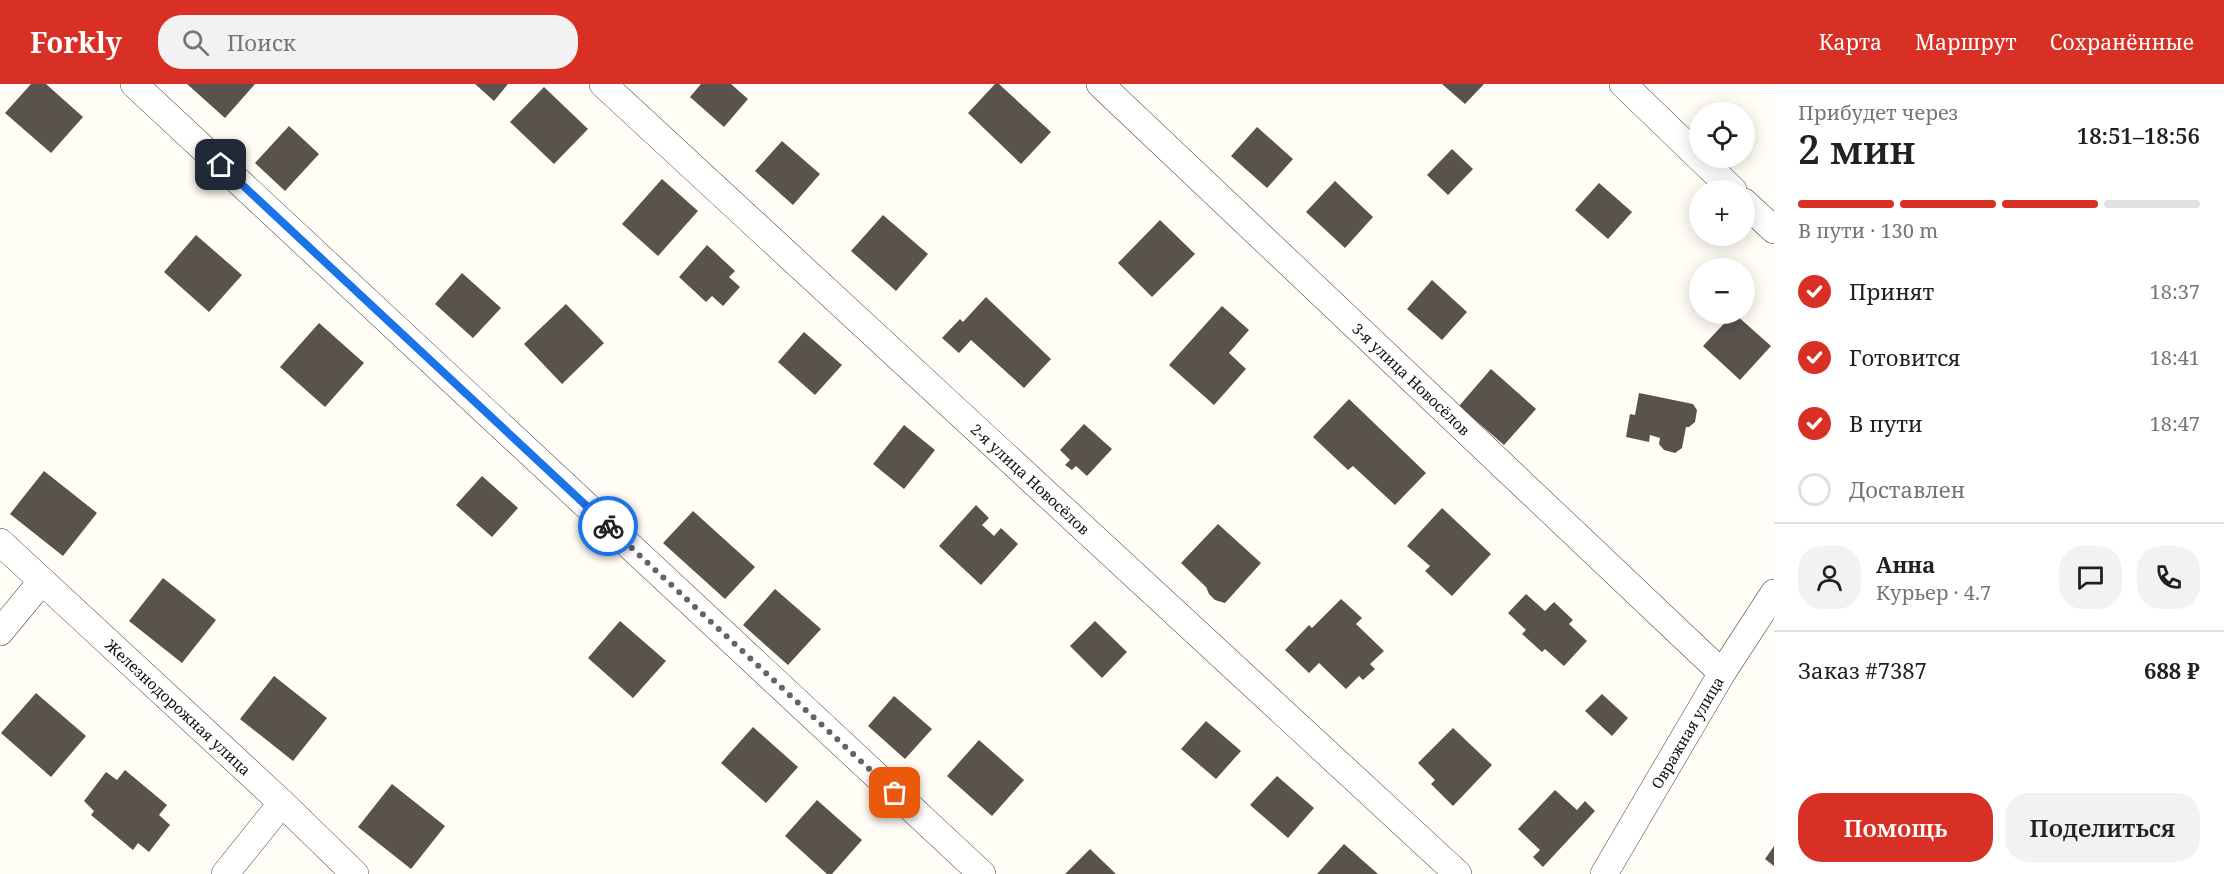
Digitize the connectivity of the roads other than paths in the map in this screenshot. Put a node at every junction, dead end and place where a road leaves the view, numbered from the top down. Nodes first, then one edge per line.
1 (134, 84) edge
2 (603, 84) edge
3 (1100, 84) edge
4 (1623, 84) edge
5 (1723, 180) edge
6 (1755, 212) edge
7 (1774, 230) edge
8 (0, 542) edge
9 (42, 581) junction
10 (1774, 593) edge
11 (0, 632) edge
12 (1722, 673) junction
13 (282, 803) junction
14 (225, 874) edge
15 (355, 874) edge
16 (981, 874) edge
17 (1458, 874) edge
18 (1604, 874) edge

1 - 16 street
2 - 17 street, 2-я улица Новосёлов
3 - 12 street, 3-я улица Новосёлов
4 - 5 street
6 - 7 street
8 - 9 street, Железнодорожная улица
9 - 11 street
9 - 13 street, Железнодорожная улица
10 - 12 street, Овражная улица
12 - 18 street, Овражная улица
13 - 14 street
13 - 15 street, Железнодорожная улица

